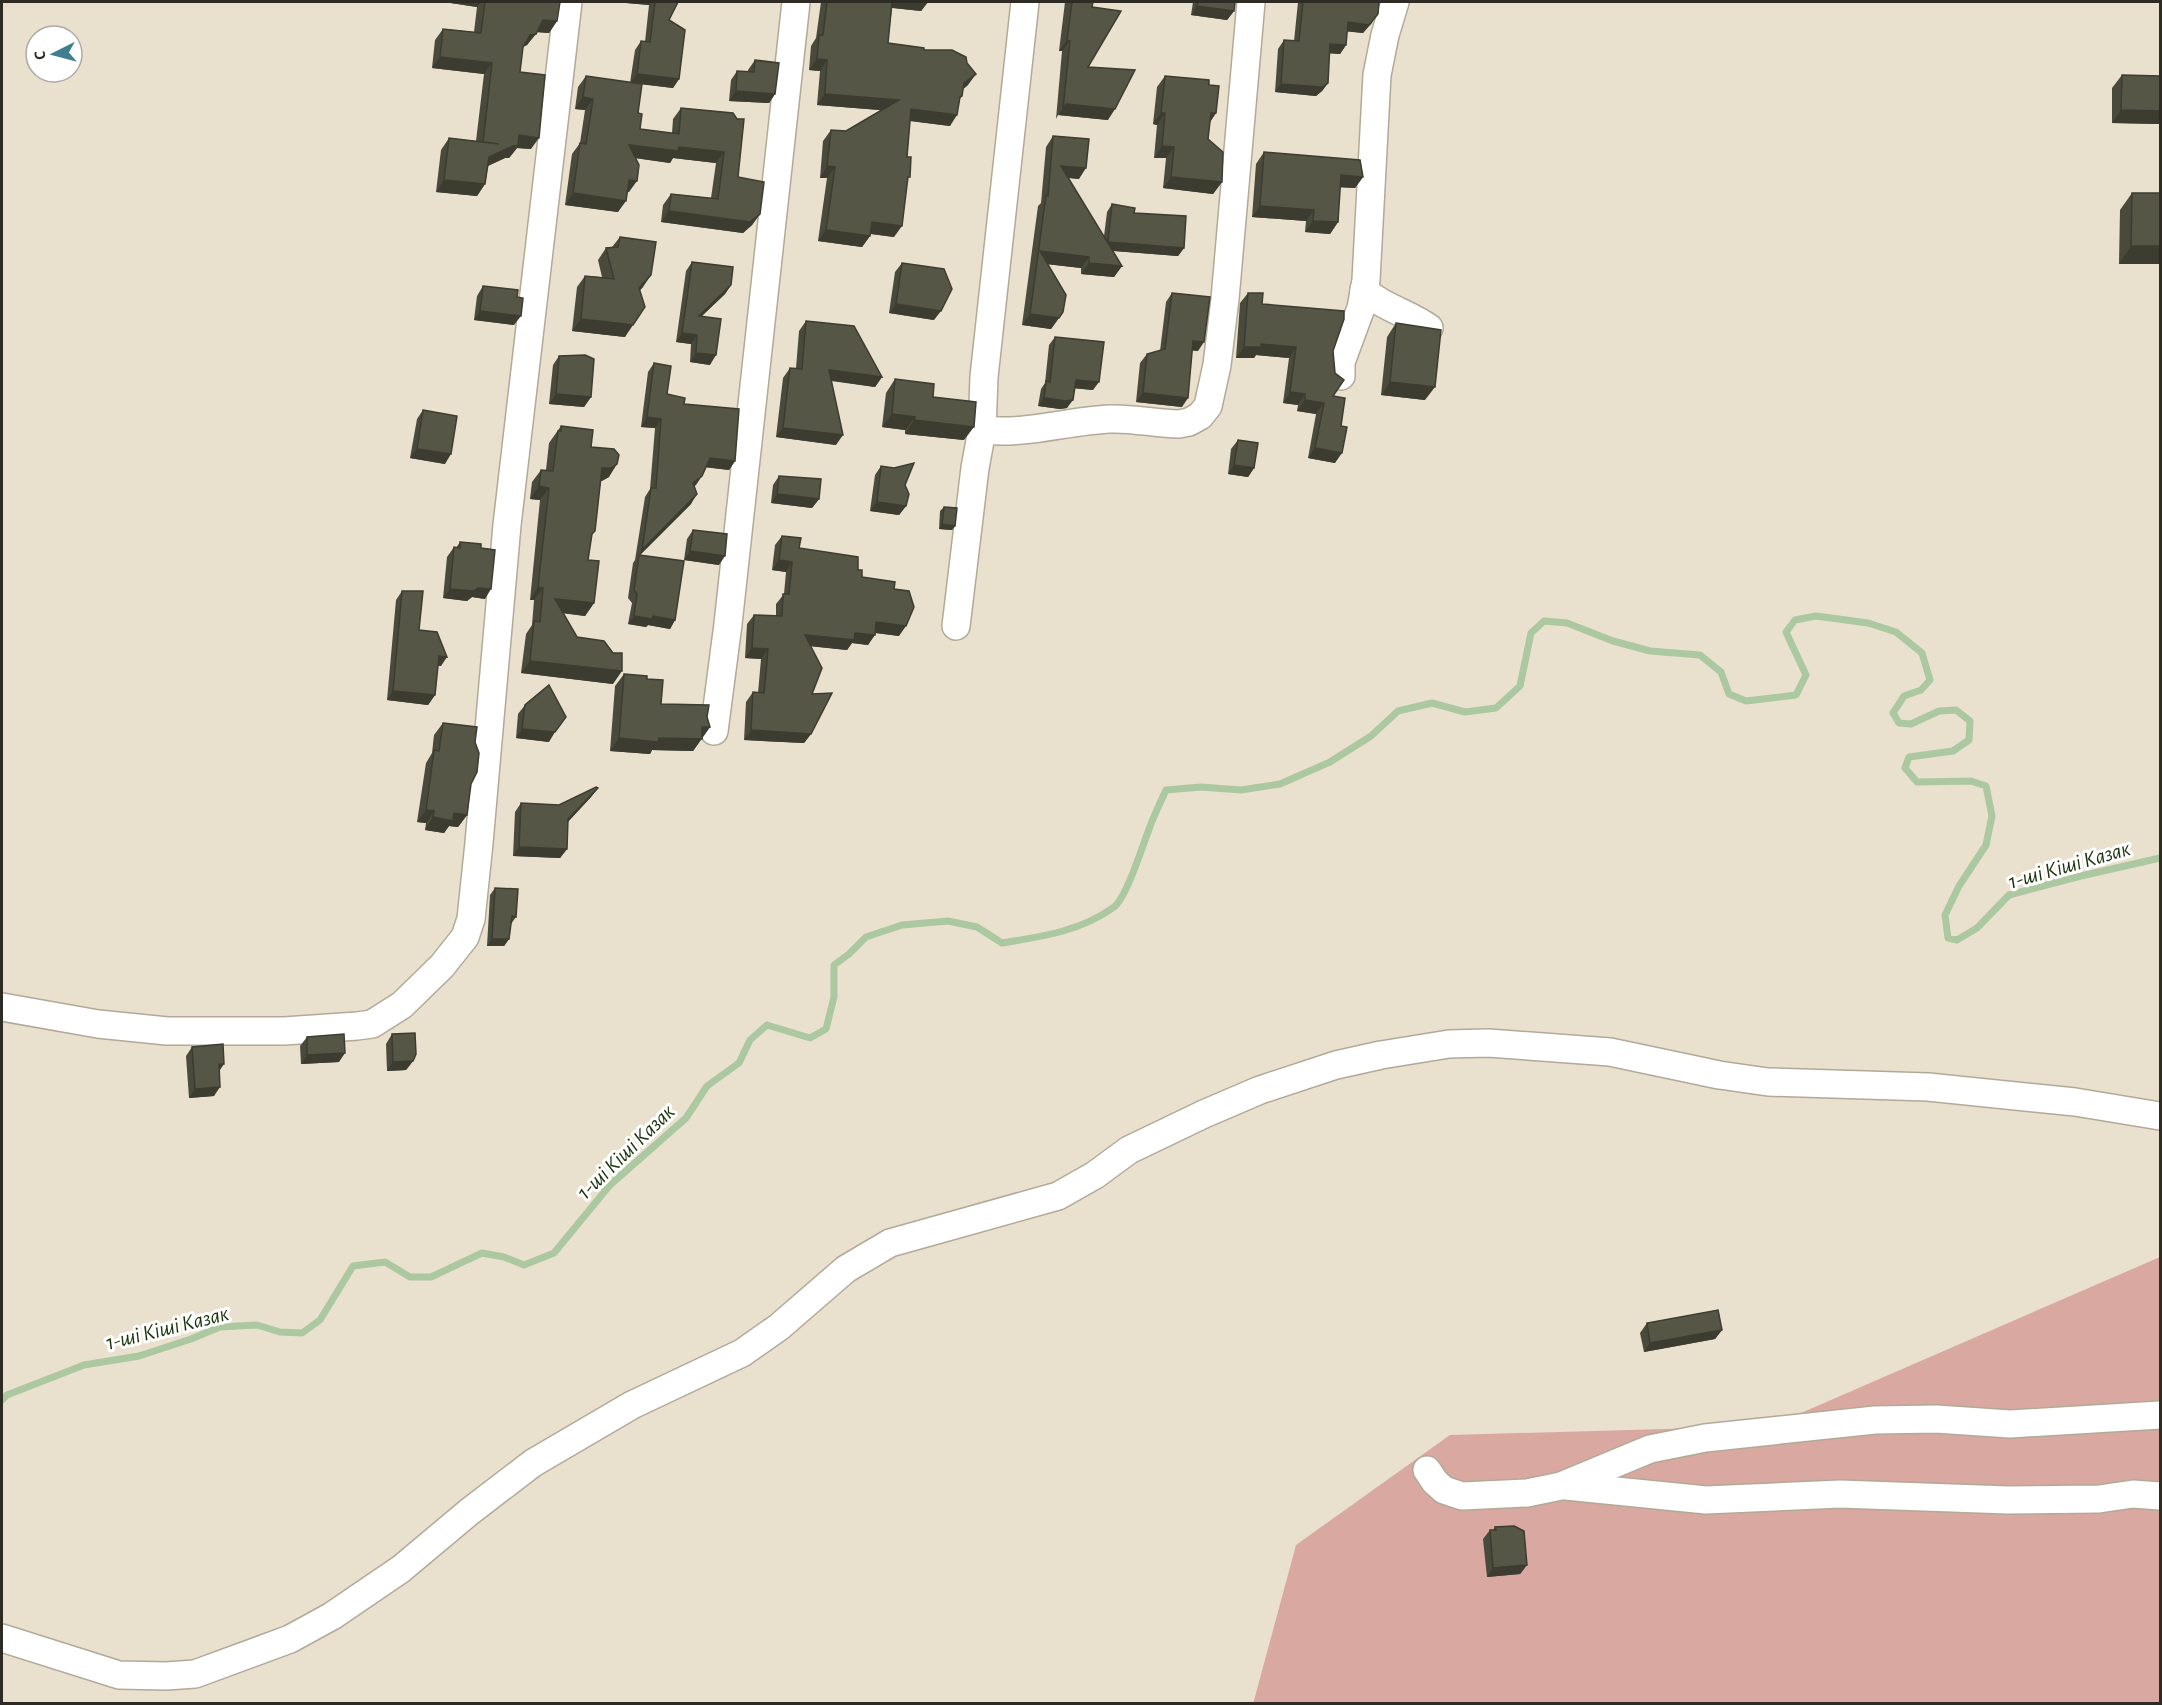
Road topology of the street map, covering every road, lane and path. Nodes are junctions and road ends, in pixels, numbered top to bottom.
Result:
1 (568, 2) edge
2 (796, 2) edge
3 (1025, 2) edge
4 (1251, 2) edge
5 (1395, 2) edge
6 (1364, 290) junction
7 (1429, 328) edge
8 (1341, 376) edge
9 (982, 429) junction
10 (956, 626) dead end
11 (714, 731) dead end
12 (2, 1007) edge
13 (2160, 1116) edge
14 (2160, 1415) edge
15 (1427, 1470) dead end
16 (1561, 1486) junction
17 (2160, 1496) edge
18 (2, 1638) edge

1 - 12 street
2 - 11 street
3 - 9 street
4 - 9 street
5 - 6 street
6 - 7 street
6 - 8 street
9 - 10 street
13 - 18 street
14 - 16 street
15 - 16 street
16 - 17 street

